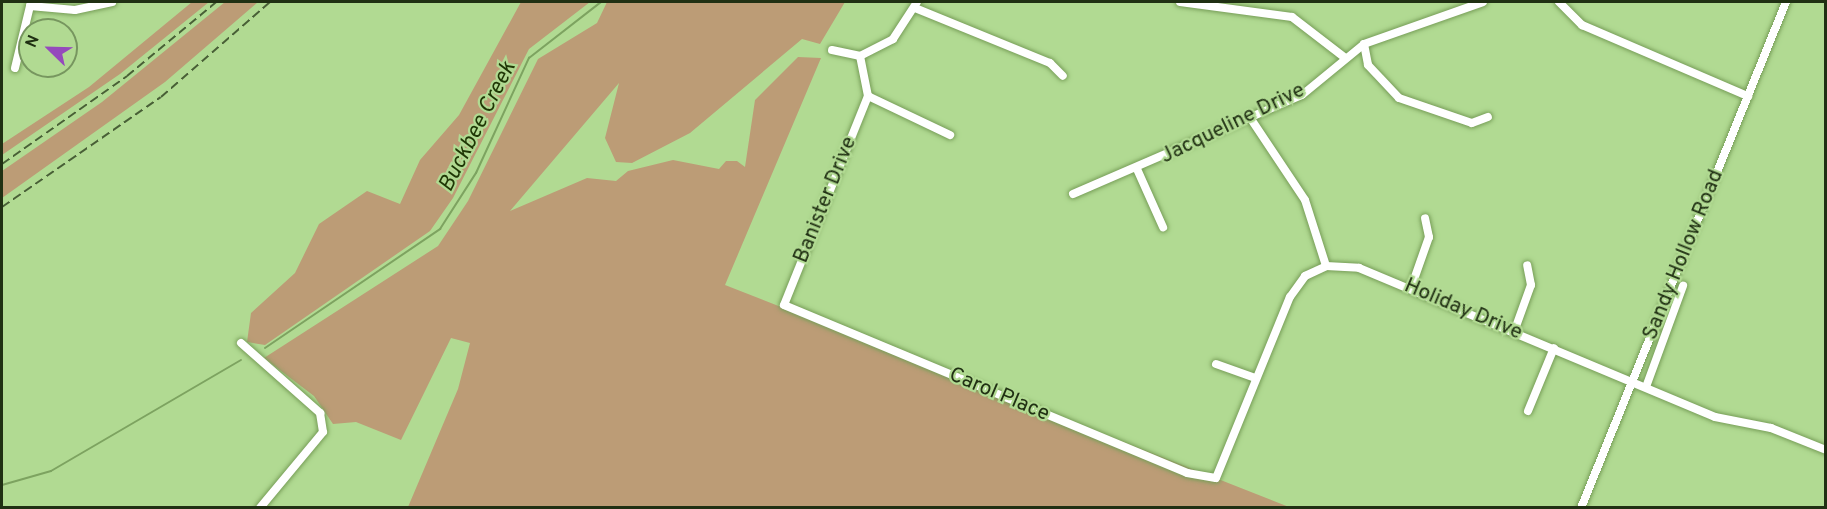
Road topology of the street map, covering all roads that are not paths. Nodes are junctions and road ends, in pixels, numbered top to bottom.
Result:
1 (112, 2) edge
2 (1180, 2) edge
3 (1483, 2) edge
4 (1559, 2) edge
5 (1786, 2) edge
6 (31, 4) edge
7 (916, 5) edge
8 (1364, 44) junction
9 (832, 50) dead end
10 (860, 57) junction
11 (1344, 57) junction
12 (15, 68) dead end
13 (1063, 76) dead end
14 (868, 96) junction
15 (1748, 96) junction
16 (1488, 117) dead end
17 (1251, 119) junction
18 (950, 135) dead end
19 (1137, 169) junction
20 (1074, 194) dead end
21 (1425, 218) dead end
22 (1163, 227) dead end
23 (1527, 265) dead end
24 (1326, 266) junction
25 (1683, 286) dead end
26 (1411, 288) junction
27 (784, 305) joint
28 (1514, 332) junction
29 (241, 343) dead end
30 (1554, 348) junction
31 (1216, 364) dead end
32 (1255, 378) junction
33 (1633, 381) junction
34 (1646, 387) junction
35 (1528, 411) dead end
36 (1826, 450) edge
37 (260, 507) edge
38 (1581, 507) edge

1 - 6 street
2 - 11 street
3 - 8 street, Jacqueline Drive
4 - 15 street
5 - 15 street, Sandy Hollow Road
6 - 12 street
7 - 10 street
7 - 13 street
8 - 11 street, Jacqueline Drive
8 - 16 street
9 - 10 street
10 - 14 street
11 - 17 street, Jacqueline Drive
14 - 18 street
14 - 27 street, Banister Drive
15 - 33 street, Sandy Hollow Road
17 - 19 street, Jacqueline Drive
17 - 24 street
19 - 20 street, Jacqueline Drive
19 - 22 street
21 - 26 street
23 - 28 street
24 - 26 street, Holiday Drive
24 - 32 street
25 - 34 street
26 - 28 street, Holiday Drive
27 - 32 street, Carol Place
28 - 30 street, Holiday Drive
29 - 37 street
30 - 33 street, Holiday Drive
30 - 35 street
31 - 32 street
33 - 34 street, Holiday Drive
33 - 38 street, Sandy Hollow Road
34 - 36 street, Holiday Drive

